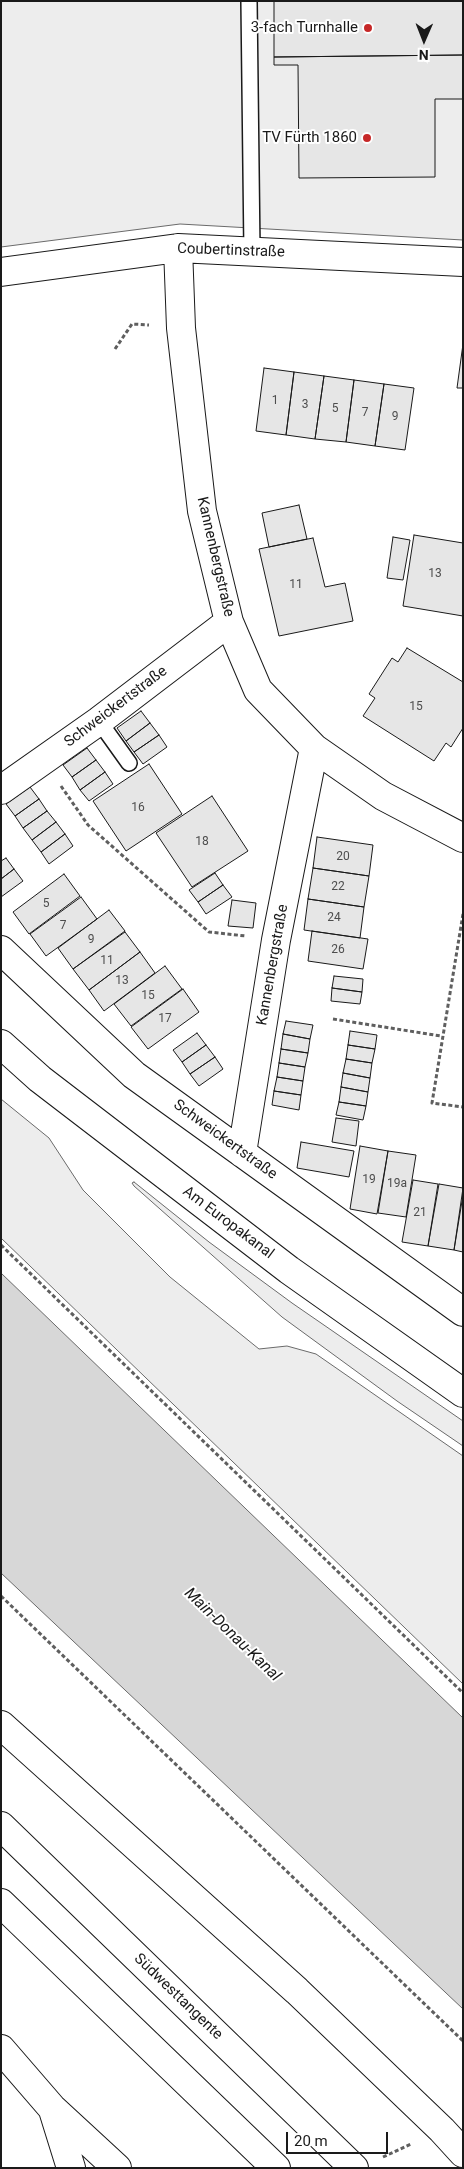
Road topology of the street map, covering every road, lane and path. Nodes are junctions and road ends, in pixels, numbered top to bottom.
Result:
1 (248, 1) edge
2 (178, 248) junction
3 (252, 252) junction
4 (463, 262) edge
5 (1, 272) edge
6 (181, 328) junction
7 (115, 349) dead end
8 (229, 622) junction
9 (100, 721) junction
10 (314, 748) junction
11 (44, 760) junction
12 (129, 763) dead end
13 (1, 790) edge
14 (463, 838) edge
15 (463, 914) edge
16 (276, 940) junction
17 (1, 950) edge
18 (333, 1019) dead end
19 (441, 1036) junction
20 (1, 1044) edge
21 (463, 1107) edge
22 (242, 1153) junction
23 (1, 1245) edge
24 (463, 1312) edge
25 (463, 1392) edge
26 (1, 1596) edge
27 (463, 1693) edge
28 (1, 1725) edge
29 (1, 1826) edge
30 (1, 1903) edge
31 (463, 2041) edge
32 (1, 2049) edge
33 (52, 2108) junction
34 (414, 2142) dead end
35 (463, 2153) edge
36 (365, 2164) edge
37 (463, 2165) edge
38 (71, 2168) edge
39 (117, 2168) edge
40 (276, 2168) edge
41 (456, 2168) edge

1 - 3 lane
2 - 3 main road, Coubertinstraße
2 - 5 main road, Coubertinstraße
2 - 6 main road, Kannenbergstraße
3 - 4 main road, Coubertinstraße
6 - 7 path
6 - 8 main road, Kannenbergstraße
8 - 9 main road, Schweickertstraße
8 - 10 main road, Kannenbergstraße
9 - 11 main road, Schweickertstraße
9 - 12 lane
10 - 14 main road, Kannenbergstraße
10 - 16 main road, Kannenbergstraße
11 - 13 main road, Schweickertstraße
11 - 16 path
15 - 19 path
16 - 22 main road, Kannenbergstraße
17 - 22 main road, Schweickertstraße
18 - 19 path
19 - 21 path
20 - 25 main road, Am Europakanal
22 - 24 main road, Schweickertstraße
23 - 27 path
26 - 31 path
28 - 35 main road
29 - 36 main road, Südwesttangente
30 - 40 main road
32 - 33 main road
33 - 38 main road
33 - 39 main road
34 - 36 path
37 - 41 main road

